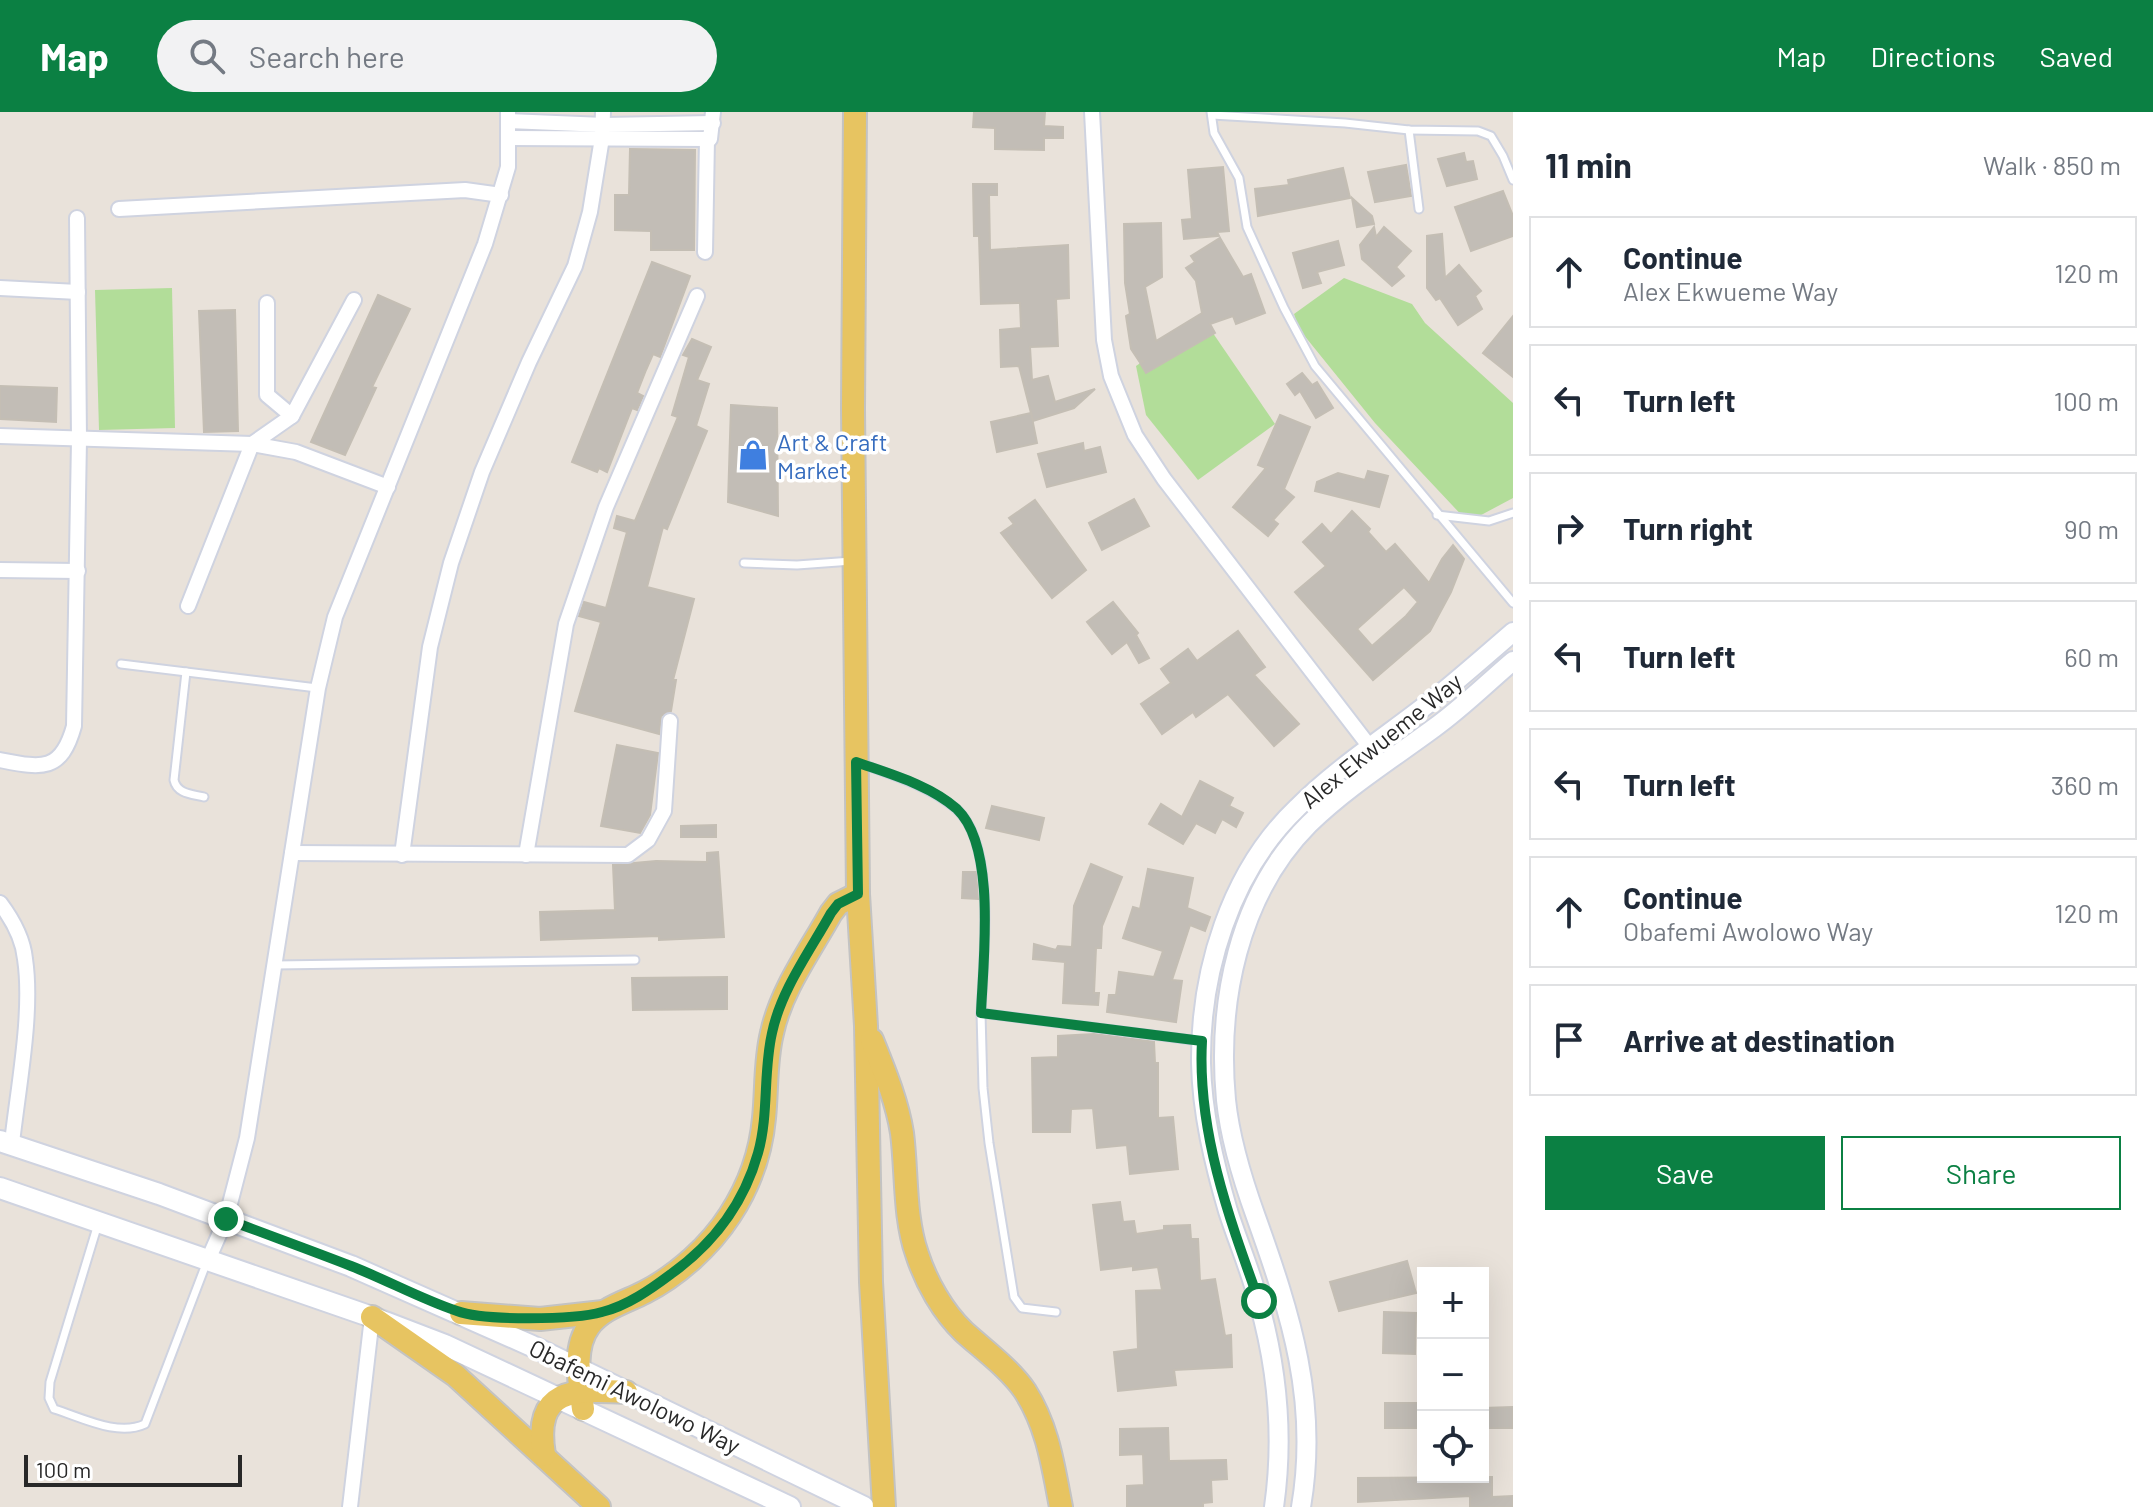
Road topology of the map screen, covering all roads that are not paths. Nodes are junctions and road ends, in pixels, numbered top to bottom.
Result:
1 (855, 112) edge
2 (1092, 112) edge
3 (1347, 112) edge
4 (1211, 114) edge
5 (508, 116) edge
6 (713, 118) edge
7 (1345, 123) junction
8 (603, 125) edge
9 (1409, 130) junction
10 (509, 138) junction
11 (707, 139) junction
12 (1513, 180) edge
13 (501, 195) junction
14 (119, 209) dead end
15 (1419, 209) dead end
16 (77, 218) dead end
17 (705, 252) dead end
18 (0, 288) edge
19 (78, 292) junction
20 (697, 296) dead end
21 (354, 300) dead end
22 (267, 303) dead end
23 (292, 416) junction
24 (0, 436) edge
25 (79, 440) junction
26 (252, 444) junction
27 (388, 487) junction
28 (1513, 513) edge
29 (1437, 515) junction
30 (854, 561) junction
31 (744, 563) dead end
32 (0, 570) edge
33 (78, 571) junction
34 (1513, 603) edge
35 (188, 606) dead end
36 (1513, 632) edge
37 (1513, 661) edge
38 (121, 664) dead end
39 (186, 672) junction
40 (318, 688) junction
41 (670, 721) dead end
42 (1371, 747) junction
43 (0, 760) edge
44 (856, 762) junction
45 (1383, 764) junction
46 (204, 797) dead end
47 (292, 853) junction
48 (402, 855) junction
49 (526, 855) junction
50 (858, 894) junction
51 (0, 903) edge
52 (635, 960) dead end
53 (275, 965) junction
54 (981, 1013) junction
55 (866, 1026) junction
56 (1202, 1041) junction
57 (6, 1142) edge
58 (0, 1188) edge
59 (226, 1219) junction
60 (99, 1222) junction
61 (208, 1260) junction
62 (603, 1312) junction
63 (1056, 1312) dead end
64 (461, 1313) junction
65 (372, 1317) junction
66 (581, 1390) junction
67 (626, 1392) joint
68 (558, 1398) junction
69 (544, 1455) junction
70 (350, 1507) edge
71 (599, 1507) edge
72 (790, 1507) edge
73 (864, 1507) edge
74 (884, 1507) edge
75 (1061, 1507) edge
76 (1274, 1507) edge
77 (1301, 1507) edge

1 - 30 main road
2 - 42 street
3 - 7 lane
4 - 7 lane
4 - 29 lane
5 - 8 street
5 - 10 street
6 - 8 street
6 - 11 street
7 - 9 lane
8 - 10 street
8 - 11 street
8 - 48 street
9 - 12 lane
9 - 15 lane
10 - 13 street
11 - 17 street
13 - 14 street
13 - 27 street
16 - 19 street
18 - 19 street
19 - 25 street
20 - 49 street
21 - 23 street
22 - 23 street
23 - 26 street
24 - 25 street
25 - 26 street
25 - 33 street
26 - 27 street
26 - 35 street
27 - 40 street
28 - 29 lane
29 - 34 lane
30 - 31 lane
30 - 44 main road
32 - 33 street
33 - 43 street
36 - 42 street, Alex Ekwueme Way
37 - 45 street, Alex Ekwueme Way
38 - 39 lane
39 - 40 lane
39 - 46 lane
40 - 47 street
41 - 49 street
42 - 45 street
42 - 56 street, Alex Ekwueme Way
44 - 50 main road
44 - 54 lane
45 - 77 street, Alex Ekwueme Way
47 - 48 street
47 - 53 street
48 - 49 street
50 - 55 main road
50 - 62 main road
51 - 57 street
52 - 53 lane
53 - 59 street
54 - 56 lane
54 - 63 lane
55 - 74 main road
55 - 75 main road
56 - 76 street, Alex Ekwueme Way
57 - 59 main road, Obafemi Awolowo Way
58 - 60 main road, Obafemi Awolowo Way
59 - 61 street
59 - 64 main road, Obafemi Awolowo Way
60 - 61 main road, Obafemi Awolowo Way
60 - 61 lane
61 - 65 main road, Obafemi Awolowo Way
62 - 64 main road
62 - 66 main road
64 - 66 main road, Obafemi Awolowo Way
65 - 68 main road, Obafemi Awolowo Way
65 - 69 main road
65 - 70 street
66 - 67 main road
66 - 68 main road
66 - 72 main road, Obafemi Awolowo Way
67 - 73 main road, Obafemi Awolowo Way
68 - 69 main road
69 - 71 main road

